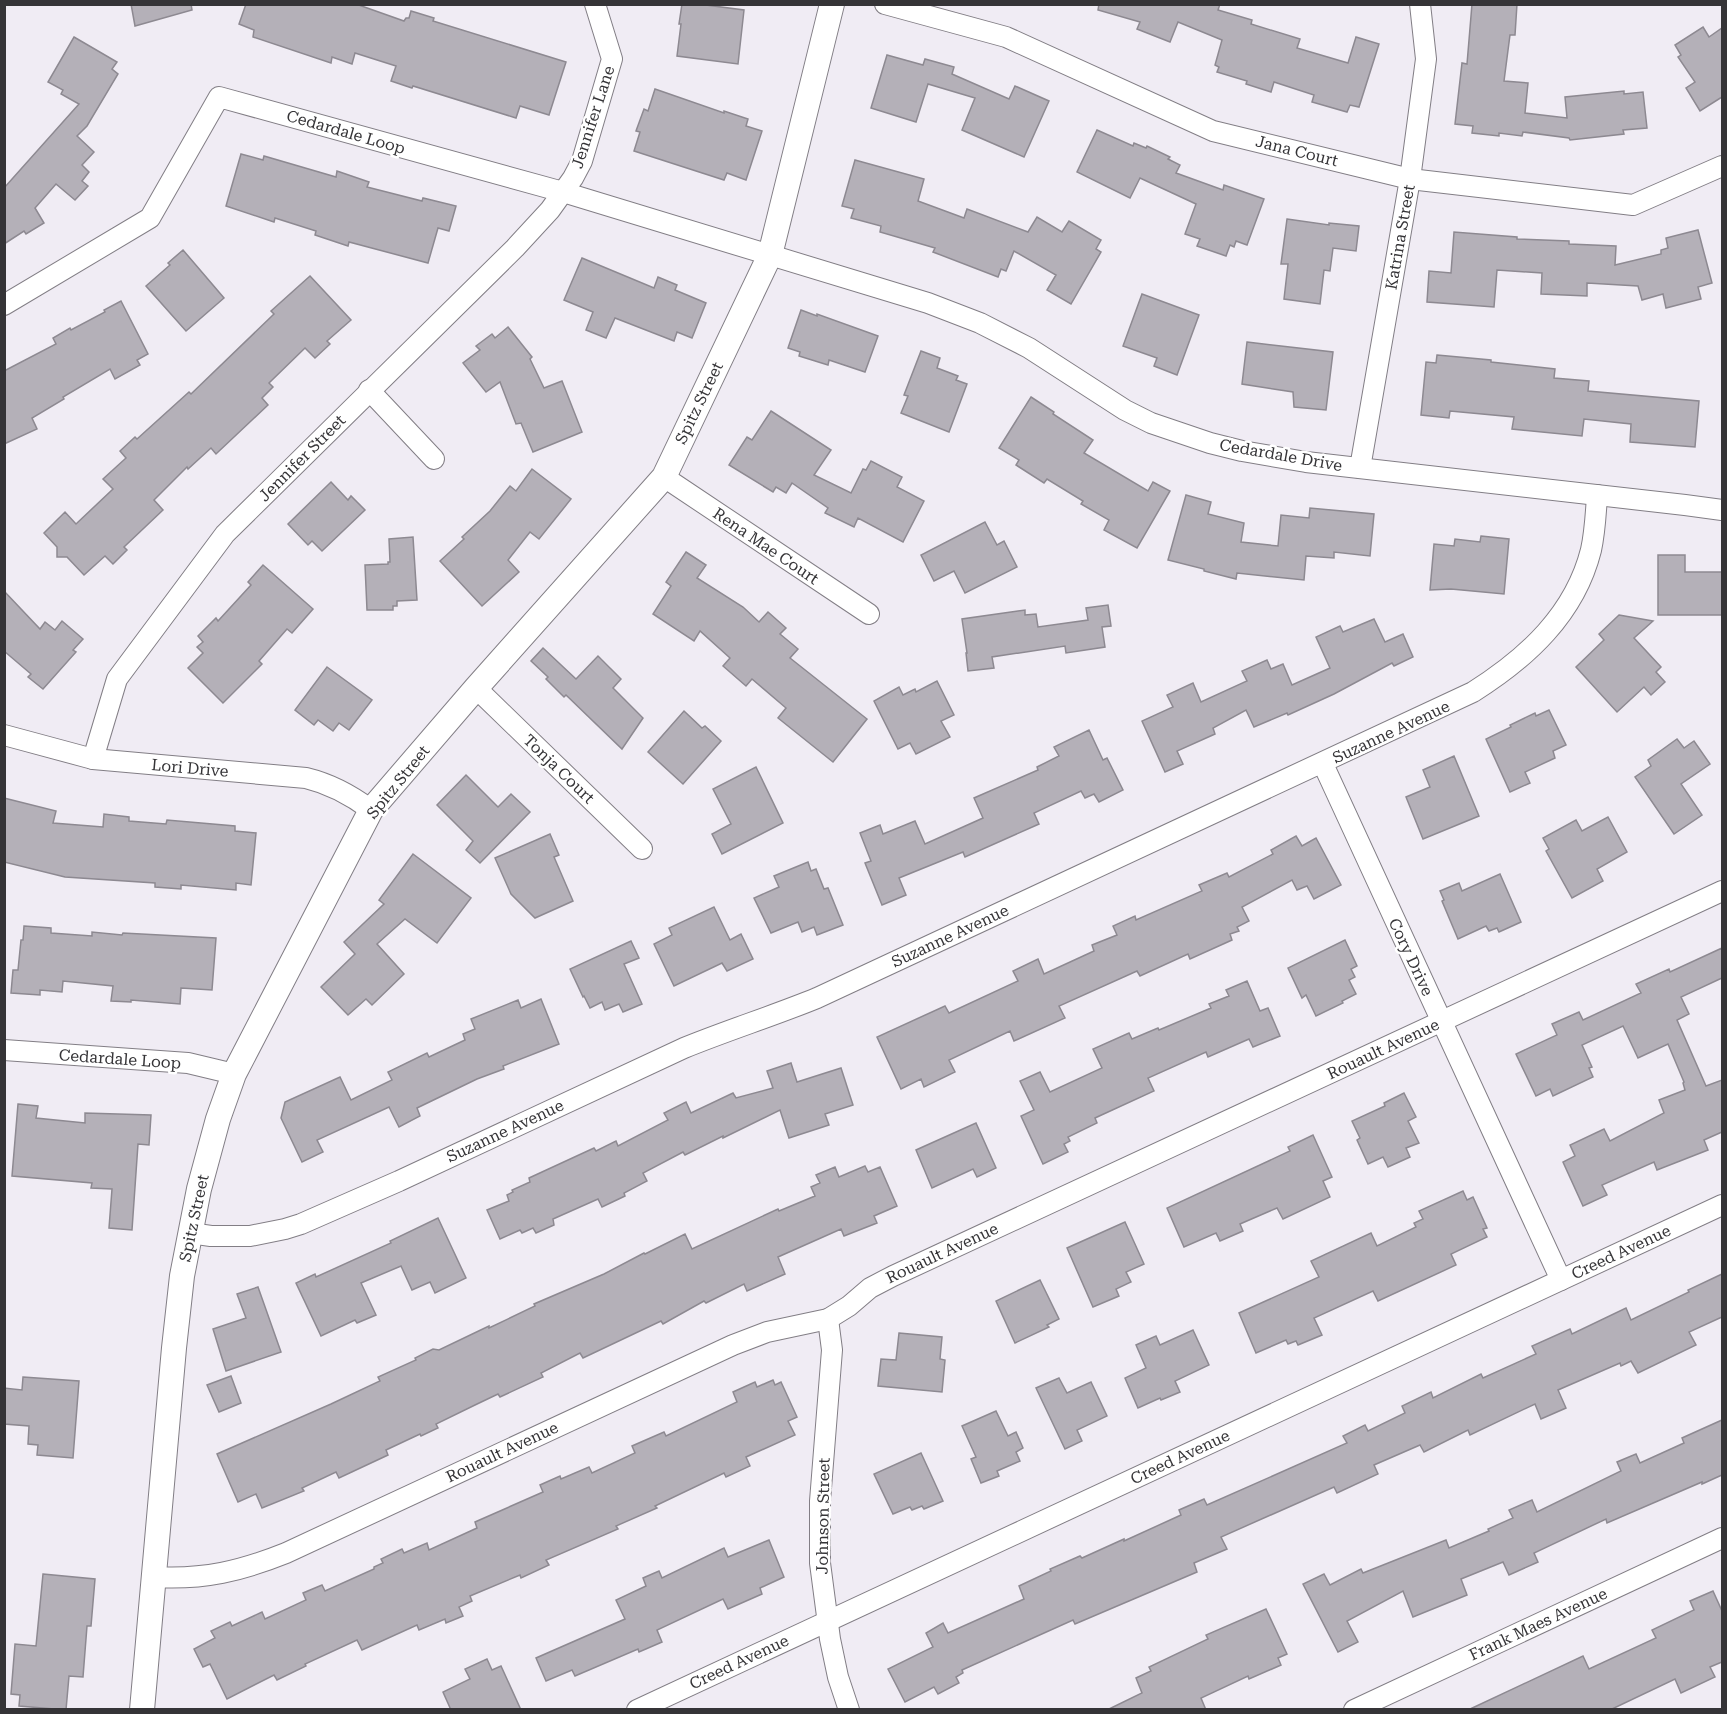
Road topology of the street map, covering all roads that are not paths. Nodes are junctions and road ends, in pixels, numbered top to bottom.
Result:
1 (595, 4) edge
2 (832, 4) edge
3 (885, 4) edge
4 (1420, 4) edge
5 (1722, 166) edge
6 (1410, 179) junction
7 (563, 192) junction
8 (770, 255) junction
9 (4, 305) edge
10 (369, 390) junction
11 (434, 459) dead end
12 (1360, 468) junction
13 (664, 477) junction
14 (1597, 495) junction
15 (1722, 510) edge
16 (869, 614) dead end
17 (476, 688) junction
18 (4, 735) edge
19 (93, 759) junction
20 (1323, 764) junction
21 (371, 810) junction
22 (642, 849) dead end
23 (1722, 891) edge
24 (1441, 1022) junction
25 (4, 1050) edge
26 (234, 1074) junction
27 (1722, 1206) edge
28 (190, 1233) junction
29 (1561, 1280) junction
30 (828, 1319) junction
31 (1722, 1538) edge
32 (154, 1577) junction
33 (827, 1620) junction
34 (142, 1710) edge
35 (638, 1710) edge
36 (849, 1710) edge
37 (1354, 1710) edge

1 - 7 street, Jennifer Lane
2 - 8 street, Spitz Street
3 - 6 street, Jana Court
4 - 6 street, Katrina Street
5 - 6 street, Jana Court
6 - 12 street, Katrina Street
7 - 8 street, Cedardale Loop
7 - 9 street, Cedardale Loop
7 - 10 street, Jennifer Street
8 - 12 street, Cedardale Drive
8 - 13 street, Spitz Street
10 - 11 street
10 - 19 street, Jennifer Street
12 - 14 street, Cedardale Drive
13 - 16 street, Rena Mae Court
13 - 17 street, Spitz Street
14 - 15 street, Cedardale Drive
14 - 20 street, Suzanne Avenue
17 - 21 street, Spitz Street
17 - 22 street, Tonja Court
18 - 19 street, Lori Drive
19 - 21 street, Lori Drive
20 - 24 street, Cory Drive
20 - 28 street, Suzanne Avenue
21 - 26 street, Spitz Street
23 - 24 street, Rouault Avenue
24 - 29 street, Cory Drive
24 - 30 street, Rouault Avenue
25 - 26 street, Cedardale Loop
26 - 28 street, Spitz Street
27 - 29 street, Creed Avenue
28 - 32 street, Spitz Street
29 - 33 street, Creed Avenue
30 - 32 street, Rouault Avenue
30 - 33 street, Johnson Street
31 - 37 street, Frank Maes Avenue
32 - 34 street, Spitz Street
33 - 35 street, Creed Avenue
33 - 36 street, Johnson Street

